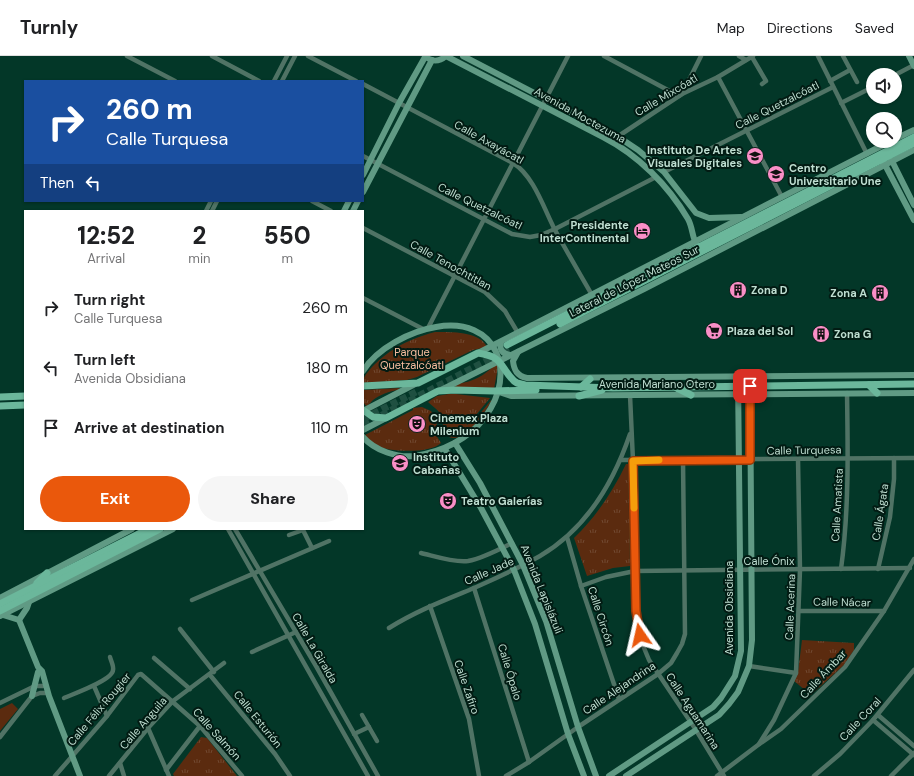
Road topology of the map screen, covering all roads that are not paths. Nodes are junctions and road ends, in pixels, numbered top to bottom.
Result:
1 (127, 56) edge
2 (212, 56) edge
3 (287, 56) edge
4 (295, 56) edge
5 (308, 56) edge
6 (425, 56) edge
7 (446, 56) edge
8 (463, 56) edge
9 (568, 56) edge
10 (604, 56) edge
11 (701, 56) edge
12 (739, 56) edge
13 (753, 56) edge
14 (818, 56) edge
15 (843, 56) edge
16 (909, 56) edge
17 (432, 60) junction
18 (746, 60) junction
19 (914, 65) edge
20 (850, 70) junction
21 (902, 71) edge
22 (718, 77) junction
23 (173, 80) edge
24 (257, 80) edge
25 (275, 80) edge
26 (283, 80) edge
27 (354, 80) edge
28 (830, 81) junction
29 (857, 82) dead end
30 (762, 84) dead end
31 (364, 85) edge
32 (833, 87) junction
33 (866, 90) edge
34 (680, 95) junction
35 (546, 99) junction
36 (399, 103) junction
37 (841, 103) junction
38 (543, 106) junction
39 (407, 107) junction
40 (914, 130) edge
41 (746, 131) junction
42 (617, 136) junction
43 (902, 136) edge
44 (914, 137) edge
45 (611, 141) junction
46 (914, 143) edge
47 (887, 148) edge
48 (914, 150) edge
49 (867, 154) junction
50 (364, 156) edge
51 (881, 157) junction
52 (371, 160) junction
53 (892, 161) junction
54 (513, 163) junction
55 (378, 164) junction
56 (664, 172) junction
57 (364, 173) edge
58 (656, 177) junction
59 (364, 190) edge
60 (782, 198) junction
61 (314, 202) edge
62 (914, 205) edge
63 (329, 210) edge
64 (744, 217) junction
65 (483, 220) junction
66 (914, 220) edge
67 (364, 229) edge
68 (555, 229) junction
69 (699, 250) junction
70 (454, 276) junction
71 (592, 295) junction
72 (364, 298) edge
73 (432, 319) junction
74 (440, 326) junction
75 (425, 328) junction
76 (518, 333) junction
77 (493, 346) junction
78 (507, 348) junction
79 (519, 351) junction
80 (478, 353) junction
81 (500, 361) junction
82 (364, 369) edge
83 (914, 375) edge
84 (738, 377) junction
85 (750, 377) junction
86 (544, 379) junction
87 (590, 379) junction
88 (418, 382) junction
89 (914, 384) edge
90 (525, 385) junction
91 (869, 385) junction
92 (364, 386) edge
93 (738, 386) junction
94 (750, 386) junction
95 (548, 387) junction
96 (581, 387) junction
97 (675, 387) junction
98 (613, 388) junction
99 (438, 391) junction
100 (498, 391) junction
101 (877, 393) junction
102 (914, 393) edge
103 (738, 394) junction
104 (750, 394) junction
105 (848, 394) junction
106 (630, 395) junction
107 (691, 395) junction
108 (24, 396) edge
109 (579, 396) junction
110 (0, 397) edge
111 (24, 404) edge
112 (0, 406) edge
113 (364, 410) edge
114 (364, 412) edge
115 (386, 418) junction
116 (364, 429) edge
117 (632, 431) junction
118 (364, 438) edge
119 (455, 443) junction
120 (458, 448) junction
121 (447, 451) junction
122 (894, 458) junction
123 (914, 458) edge
124 (798, 459) junction
125 (848, 459) junction
126 (621, 460) junction
127 (683, 460) junction
128 (738, 460) junction
129 (750, 460) junction
130 (633, 461) junction
131 (130, 530) edge
132 (146, 530) edge
133 (158, 530) edge
134 (170, 530) edge
135 (229, 530) edge
136 (236, 530) edge
137 (301, 530) edge
138 (303, 530) edge
139 (289, 536) dead end
140 (567, 537) junction
141 (329, 541) dead end
142 (512, 543) junction
143 (125, 547) junction
144 (312, 548) junction
145 (502, 548) junction
146 (421, 552) dead end
147 (914, 559) edge
148 (100, 565) junction
149 (523, 565) junction
150 (910, 568) junction
151 (841, 569) junction
152 (878, 569) junction
153 (514, 570) junction
154 (685, 570) junction
155 (739, 570) junction
156 (752, 570) junction
157 (800, 570) junction
158 (260, 571) junction
159 (635, 571) junction
160 (47, 573) junction
161 (254, 573) junction
162 (581, 586) junction
163 (32, 588) junction
164 (474, 588) junction
165 (0, 598) edge
166 (192, 600) dead end
167 (29, 602) junction
168 (0, 604) edge
169 (430, 606) junction
170 (799, 611) junction
171 (884, 611) junction
172 (1, 614) edge
173 (19, 620) junction
174 (389, 628) dead end
175 (180, 629) dead end
176 (296, 632) junction
177 (289, 635) junction
178 (252, 652) dead end
179 (110, 657) dead end
180 (154, 658) dead end
181 (224, 663) dead end
182 (749, 666) junction
183 (38, 670) junction
184 (914, 670) edge
185 (212, 673) junction
186 (796, 673) junction
187 (141, 674) joint
188 (658, 674) junction
189 (35, 686) junction
190 (43, 686) junction
191 (94, 686) junction
192 (190, 689) junction
193 (48, 693) junction
194 (32, 696) junction
195 (64, 698) dead end
196 (619, 699) junction
197 (173, 701) junction
198 (0, 703) edge
199 (362, 715) dead end
200 (878, 715) junction
201 (107, 716) junction
202 (873, 720) junction
203 (690, 722) junction
204 (200, 726) junction
205 (369, 727) junction
206 (578, 727) junction
207 (148, 728) junction
208 (696, 730) junction
209 (354, 734) junction
210 (568, 734) junction
211 (0, 737) edge
212 (377, 741) dead end
213 (758, 745) junction
214 (914, 746) edge
215 (914, 754) edge
216 (72, 756) junction
217 (529, 762) junction
218 (120, 763) junction
219 (166, 770) junction
220 (723, 774) edge
221 (55, 776) edge
222 (80, 776) edge
223 (109, 776) edge
224 (124, 776) edge
225 (169, 776) edge
226 (242, 776) edge
227 (290, 776) edge
228 (368, 776) edge
229 (378, 776) edge
230 (479, 776) edge
231 (506, 776) edge
232 (584, 776) edge
233 (596, 776) edge
234 (609, 776) edge
235 (626, 776) edge
236 (717, 776) edge
237 (814, 776) edge
238 (891, 776) edge

1 - 23 street
2 - 24 street
3 - 25 street
4 - 26 street
5 - 27 street
6 - 17 main road
6 - 36 main road
7 - 17 main road
7 - 38 main road, Avenida Moctezuma
8 - 35 main road, Avenida Moctezuma
9 - 35 street
10 - 34 street
11 - 34 street
12 - 18 street
13 - 18 street, Calle Mixcóatl
13 - 30 street
14 - 28 street
15 - 20 street
16 - 19 main road
17 - 39 main road
18 - 22 street, Calle Mixcóatl
19 - 21 street
20 - 28 street
20 - 29 street
22 - 34 street, Calle Mixcóatl
22 - 41 street
28 - 32 street
31 - 36 street, Calle Axayácatl
32 - 37 street
32 - 41 street, Calle Quetzalcóatl
33 - 37 street
34 - 42 street, Calle Mixcóatl
35 - 38 street
35 - 42 main road, Avenida Moctezuma
36 - 39 street, Calle Axayácatl
36 - 52 main road
37 - 49 street
38 - 45 main road, Avenida Moctezuma
38 - 54 street
39 - 54 street, Calle Axayácatl
39 - 55 main road
40 - 43 main road
41 - 56 street, Calle Quetzalcóatl
41 - 60 street
42 - 45 street, Calle Mixcóatl
42 - 56 main road, Avenida Moctezuma
44 - 51 main road
45 - 58 main road, Avenida Moctezuma
46 - 51 main road
47 - 51 main road, Lateral de López Mateos Sur
48 - 53 main road, Lateral de López Mateos Sur
49 - 51 main road, Lateral de López Mateos Sur
49 - 60 main road, Lateral de López Mateos Sur
50 - 52 street, Calle Quetzalcóatl
51 - 53 main road, Lateral de López Mateos Sur
51 - 66 main road
51 - 69 main road
52 - 55 street, Calle Quetzalcóatl
52 - 57 main road
53 - 62 main road
54 - 65 street
54 - 68 street, Calle Axayácatl
55 - 59 main road
55 - 65 street, Calle Quetzalcóatl
56 - 64 main road, Avenida Moctezuma
58 - 68 street, Calle Quetzalcóatl
58 - 69 main road, Avenida Moctezuma
60 - 64 main road, Lateral de López Mateos Sur
61 - 63 street
64 - 69 main road, Lateral de López Mateos Sur
65 - 68 street, Calle Quetzalcóatl
65 - 70 street
67 - 70 street, Calle Tenochtitlan
68 - 71 street, Calle Axayácatl
69 - 71 main road, Lateral de López Mateos Sur
69 - 78 main road
69 - 79 main road, Lateral de López Mateos Sur
70 - 73 street
70 - 76 street, Calle Tenochtitlan
71 - 76 main road, Lateral de López Mateos Sur
72 - 75 street
73 - 74 street
73 - 75 street
74 - 75 main road
74 - 77 main road
75 - 82 main road
76 - 78 main road, Lateral de López Mateos Sur
77 - 78 main road, Lateral de López Mateos Sur
77 - 80 main road, Lateral de López Mateos Sur
77 - 81 main road
78 - 79 main road, Lateral de López Mateos Sur
78 - 81 main road, Lateral de López Mateos Sur
79 - 86 main road
80 - 81 main road
80 - 88 main road, Lateral de López Mateos Sur
81 - 90 main road, Avenida Mariano Otero
81 - 99 main road, Lateral de López Mateos Sur
81 - 100 main road
83 - 85 main road, Avenida Mariano Otero
84 - 85 main road, Avenida Mariano Otero
84 - 87 main road, Avenida Mariano Otero
84 - 93 main road, Avenida Obsidiana
85 - 94 main road, Avenida Obsidiana
86 - 87 main road, Avenida Mariano Otero
86 - 90 main road
87 - 96 main road
88 - 92 main road
88 - 113 main road, Lateral de López Mateos Sur
89 - 91 main road, Avenida Mariano Otero
90 - 95 main road, Avenida Mariano Otero
91 - 94 main road, Avenida Mariano Otero
91 - 101 main road
93 - 94 main road, Avenida Mariano Otero
93 - 97 main road, Avenida Mariano Otero
93 - 103 main road, Avenida Obsidiana
94 - 104 main road, Avenida Obsidiana
95 - 96 main road, Avenida Mariano Otero
95 - 100 main road, Avenida Mariano Otero
96 - 98 main road, Avenida Mariano Otero
97 - 98 main road, Avenida Mariano Otero
97 - 107 main road
98 - 109 main road
99 - 100 main road, Avenida Mariano Otero
99 - 115 main road, Lateral de López Mateos Sur
100 - 109 main road, Avenida Mariano Otero
100 - 119 main road
101 - 102 main road, Avenida Mariano Otero
101 - 105 main road, Avenida Mariano Otero
103 - 104 main road, Avenida Mariano Otero
103 - 107 main road, Avenida Mariano Otero
103 - 128 main road, Avenida Obsidiana
104 - 105 main road, Avenida Mariano Otero
104 - 129 main road, Avenida Obsidiana
105 - 125 street, Calle Amatista
106 - 107 main road, Avenida Mariano Otero
106 - 109 main road, Avenida Mariano Otero
106 - 117 street, Calle Aguamarina
108 - 110 main road
111 - 112 main road
114 - 115 main road
115 - 116 main road, Lateral de López Mateos Sur
117 - 126 street, Calle Jade
117 - 130 street, Calle Aguamarina
118 - 121 main road
119 - 120 main road, Avenida Lapislázuli
119 - 121 main road
120 - 121 main road
120 - 142 main road, Avenida Lapislázuli
121 - 145 main road, Avenida Lapislázuli
122 - 123 street, Calle Turquesa
122 - 125 street, Calle Turquesa
122 - 152 street, Calle Ágata
124 - 125 street, Calle Turquesa
124 - 129 street, Calle Turquesa
124 - 157 street, Calle Acerina
125 - 151 street, Calle Amatista
126 - 130 street, Calle Turquesa
126 - 140 street, Calle Jade
127 - 128 street, Calle Turquesa
127 - 130 street, Calle Turquesa
127 - 154 street, Calle Alejandrina
128 - 129 street, Calle Turquesa
128 - 155 main road, Avenida Obsidiana
129 - 156 main road, Avenida Obsidiana
130 - 159 street, Calle Aguamarina
131 - 160 main road
132 - 163 main road
133 - 143 main road
134 - 148 main road
135 - 161 street, Calle La Giralda
136 - 158 street, Calle La Giralda
137 - 139 street
138 - 144 street
140 - 149 street, Calle Jade
140 - 162 street, Calle Circón
141 - 144 street
142 - 145 street
142 - 149 main road, Avenida Lapislázuli
143 - 148 main road
143 - 172 main road
144 - 158 street
145 - 146 street
145 - 153 main road, Avenida Lapislázuli
147 - 150 street, Calle Ámbar
148 - 167 main road
149 - 153 street, Calle Jade
149 - 206 main road, Avenida Lapislázuli
150 - 152 street, Calle Ónix
150 - 171 street, Calle Ámbar
151 - 152 street, Calle Ónix
151 - 157 street, Calle Ónix
153 - 164 street, Calle Jade
153 - 210 main road, Avenida Lapislázuli
154 - 155 street, Calle Ónix
154 - 159 street, Calle Ónix
154 - 188 street, Calle Alejandrina
155 - 156 street, Calle Ónix
155 - 203 main road, Avenida Obsidiana
156 - 157 street, Calle Ónix
156 - 182 main road, Avenida Obsidiana
157 - 170 street, Calle Acerina
158 - 161 street
158 - 176 street, Calle La Giralda
159 - 162 street, Calle Ónix
159 - 188 street, Calle Aguamarina
160 - 163 main road
160 - 165 main road
161 - 166 street
161 - 177 street, Calle La Giralda
162 - 196 street, Calle Circón
163 - 168 main road
164 - 169 street, Calle Jade
164 - 217 street, Calle Ópalo
167 - 172 main road
167 - 173 main road
169 - 174 street, Calle Jade
169 - 230 street, Calle Zafiro
170 - 171 street, Calle Nácar
170 - 186 street, Calle Acerina
171 - 213 street, Calle Ámbar
172 - 173 main road
173 - 183 main road
175 - 185 street, Calle Esturión
176 - 177 street
176 - 209 street, Calle La Giralda
177 - 178 street
177 - 228 street, Calle La Giralda
179 - 191 street
180 - 192 street
181 - 185 street, Calle Anguila
182 - 186 street
182 - 208 main road, Avenida Obsidiana
183 - 189 main road
183 - 190 main road
183 - 193 main road
184 - 200 street, Calle Coral
185 - 192 street, Calle Anguila
185 - 227 street, Calle Esturión
186 - 213 street, Calle Acerina
187 - 197 street, Calle Salmón
187 - 201 street, Calle Félix Rougier
188 - 196 street, Calle Alejandrina
188 - 203 street, Calle Aguamarina
189 - 190 street
189 - 194 main road
189 - 198 street
190 - 193 main road
191 - 195 street
191 - 201 street
192 - 197 street, Calle Anguila
193 - 194 street
193 - 216 main road
194 - 211 street
196 - 206 street, Calle Alejandrina
197 - 204 street, Calle Salmón
197 - 207 street, Calle Anguila
199 - 205 street
200 - 202 street, Calle Coral
200 - 214 street
201 - 216 street, Calle Félix Rougier
202 - 215 street
202 - 237 street, Calle Coral
203 - 208 street, Calle Aguamarina
203 - 234 main road, Avenida Obsidiana
204 - 219 street
204 - 226 street, Calle Salmón
205 - 209 street
205 - 212 street
206 - 210 street, Calle Alejandrina
206 - 233 main road, Avenida Lapislázuli
207 - 218 street, Calle Anguila
207 - 219 street
208 - 220 street, Calle Aguamarina
208 - 235 main road, Avenida Obsidiana
209 - 229 street, Calle La Giralda
210 - 217 street, Calle Alejandrina
210 - 232 main road, Avenida Lapislázuli
213 - 220 street, Calle Ámbar
215 - 238 street
216 - 221 street, Calle Félix Rougier
216 - 222 main road
217 - 231 street, Calle Alejandrina
218 - 223 street, Calle Anguila
218 - 224 street
219 - 225 street
220 - 236 street, Calle Ámbar

